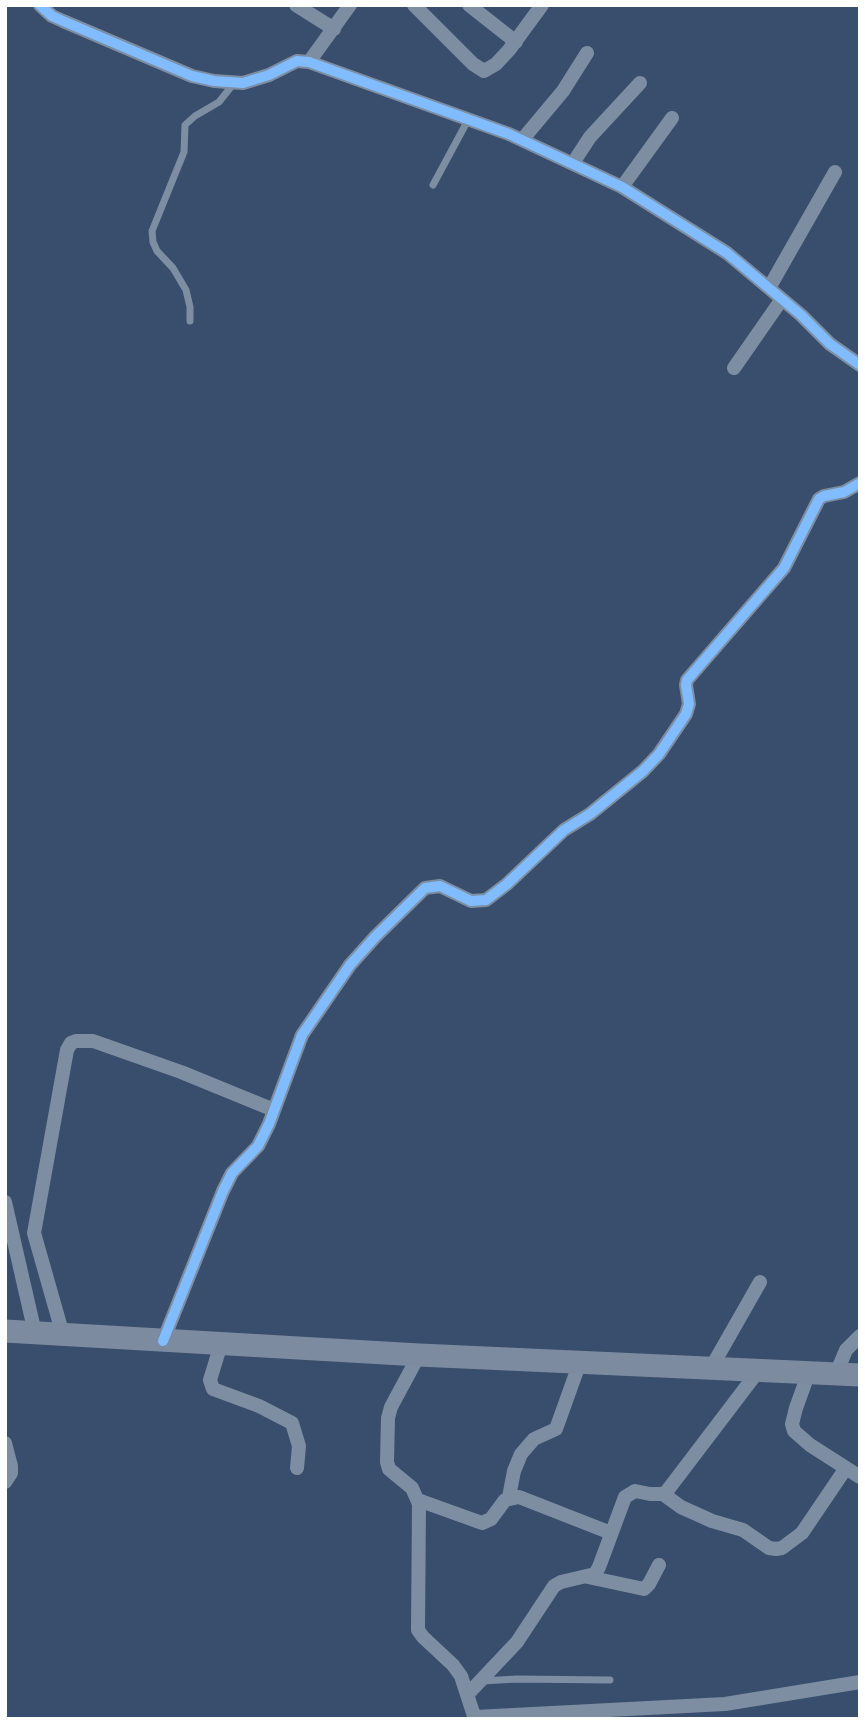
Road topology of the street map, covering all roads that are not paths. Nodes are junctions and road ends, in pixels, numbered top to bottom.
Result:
1 (40, 5) edge
2 (296, 5) edge
3 (350, 5) edge
4 (469, 5) edge
5 (542, 5) edge
6 (416, 6) edge
7 (334, 29) junction
8 (516, 42) junction
9 (587, 53) dead end
10 (309, 62) junction
11 (234, 83) junction
12 (640, 83) dead end
13 (672, 118) dead end
14 (468, 120) junction
15 (522, 139) junction
16 (573, 163) junction
17 (835, 172) dead end
18 (433, 185) dead end
19 (622, 187) junction
20 (769, 288) junction
21 (782, 299) junction
22 (190, 321) dead end
23 (860, 365) edge
24 (734, 368) dead end
25 (860, 483) edge
26 (274, 1110) junction
27 (5, 1202) edge
28 (760, 1282) dead end
29 (5, 1331) edge
30 (35, 1333) junction
31 (63, 1335) junction
32 (860, 1336) edge
33 (163, 1341) junction
34 (221, 1344) junction
35 (419, 1355) junction
36 (580, 1363) junction
37 (711, 1368) junction
38 (759, 1370) junction
39 (809, 1372) junction
40 (836, 1374) junction
41 (860, 1375) edge
42 (5, 1443) edge
43 (297, 1468) dead end
44 (846, 1468) junction
45 (860, 1477) edge
46 (5, 1482) edge
47 (663, 1494) junction
48 (509, 1497) junction
49 (418, 1500) junction
50 (611, 1533) junction
51 (659, 1565) dead end
52 (588, 1577) junction
53 (610, 1680) dead end
54 (479, 1682) junction
55 (860, 1682) edge
56 (467, 1695) junction
57 (475, 1718) edge

1 - 11 street
2 - 7 street
3 - 7 street
4 - 8 street
5 - 8 street
6 - 8 street
7 - 10 street
9 - 15 street
10 - 11 street
10 - 14 street
11 - 22 lane
12 - 16 street
13 - 19 street
14 - 15 street
14 - 18 lane
15 - 16 street
16 - 19 street
17 - 20 street
19 - 20 street
20 - 21 street
21 - 23 street
21 - 24 street
25 - 26 street
26 - 31 street
26 - 33 street
27 - 30 street
28 - 37 street
29 - 30 main road
30 - 31 main road
31 - 33 main road
32 - 40 street
33 - 34 main road
34 - 35 main road
34 - 43 street
35 - 36 main road
35 - 49 street
36 - 37 main road
36 - 48 street
37 - 38 main road
38 - 39 main road
38 - 47 street
39 - 40 main road
39 - 44 street
40 - 41 main road
42 - 46 street
44 - 45 street
44 - 47 street
47 - 50 street
48 - 49 street
48 - 50 street
49 - 56 street
50 - 52 street
51 - 52 street
52 - 54 street
53 - 54 lane
54 - 56 street
55 - 57 street
56 - 57 street

